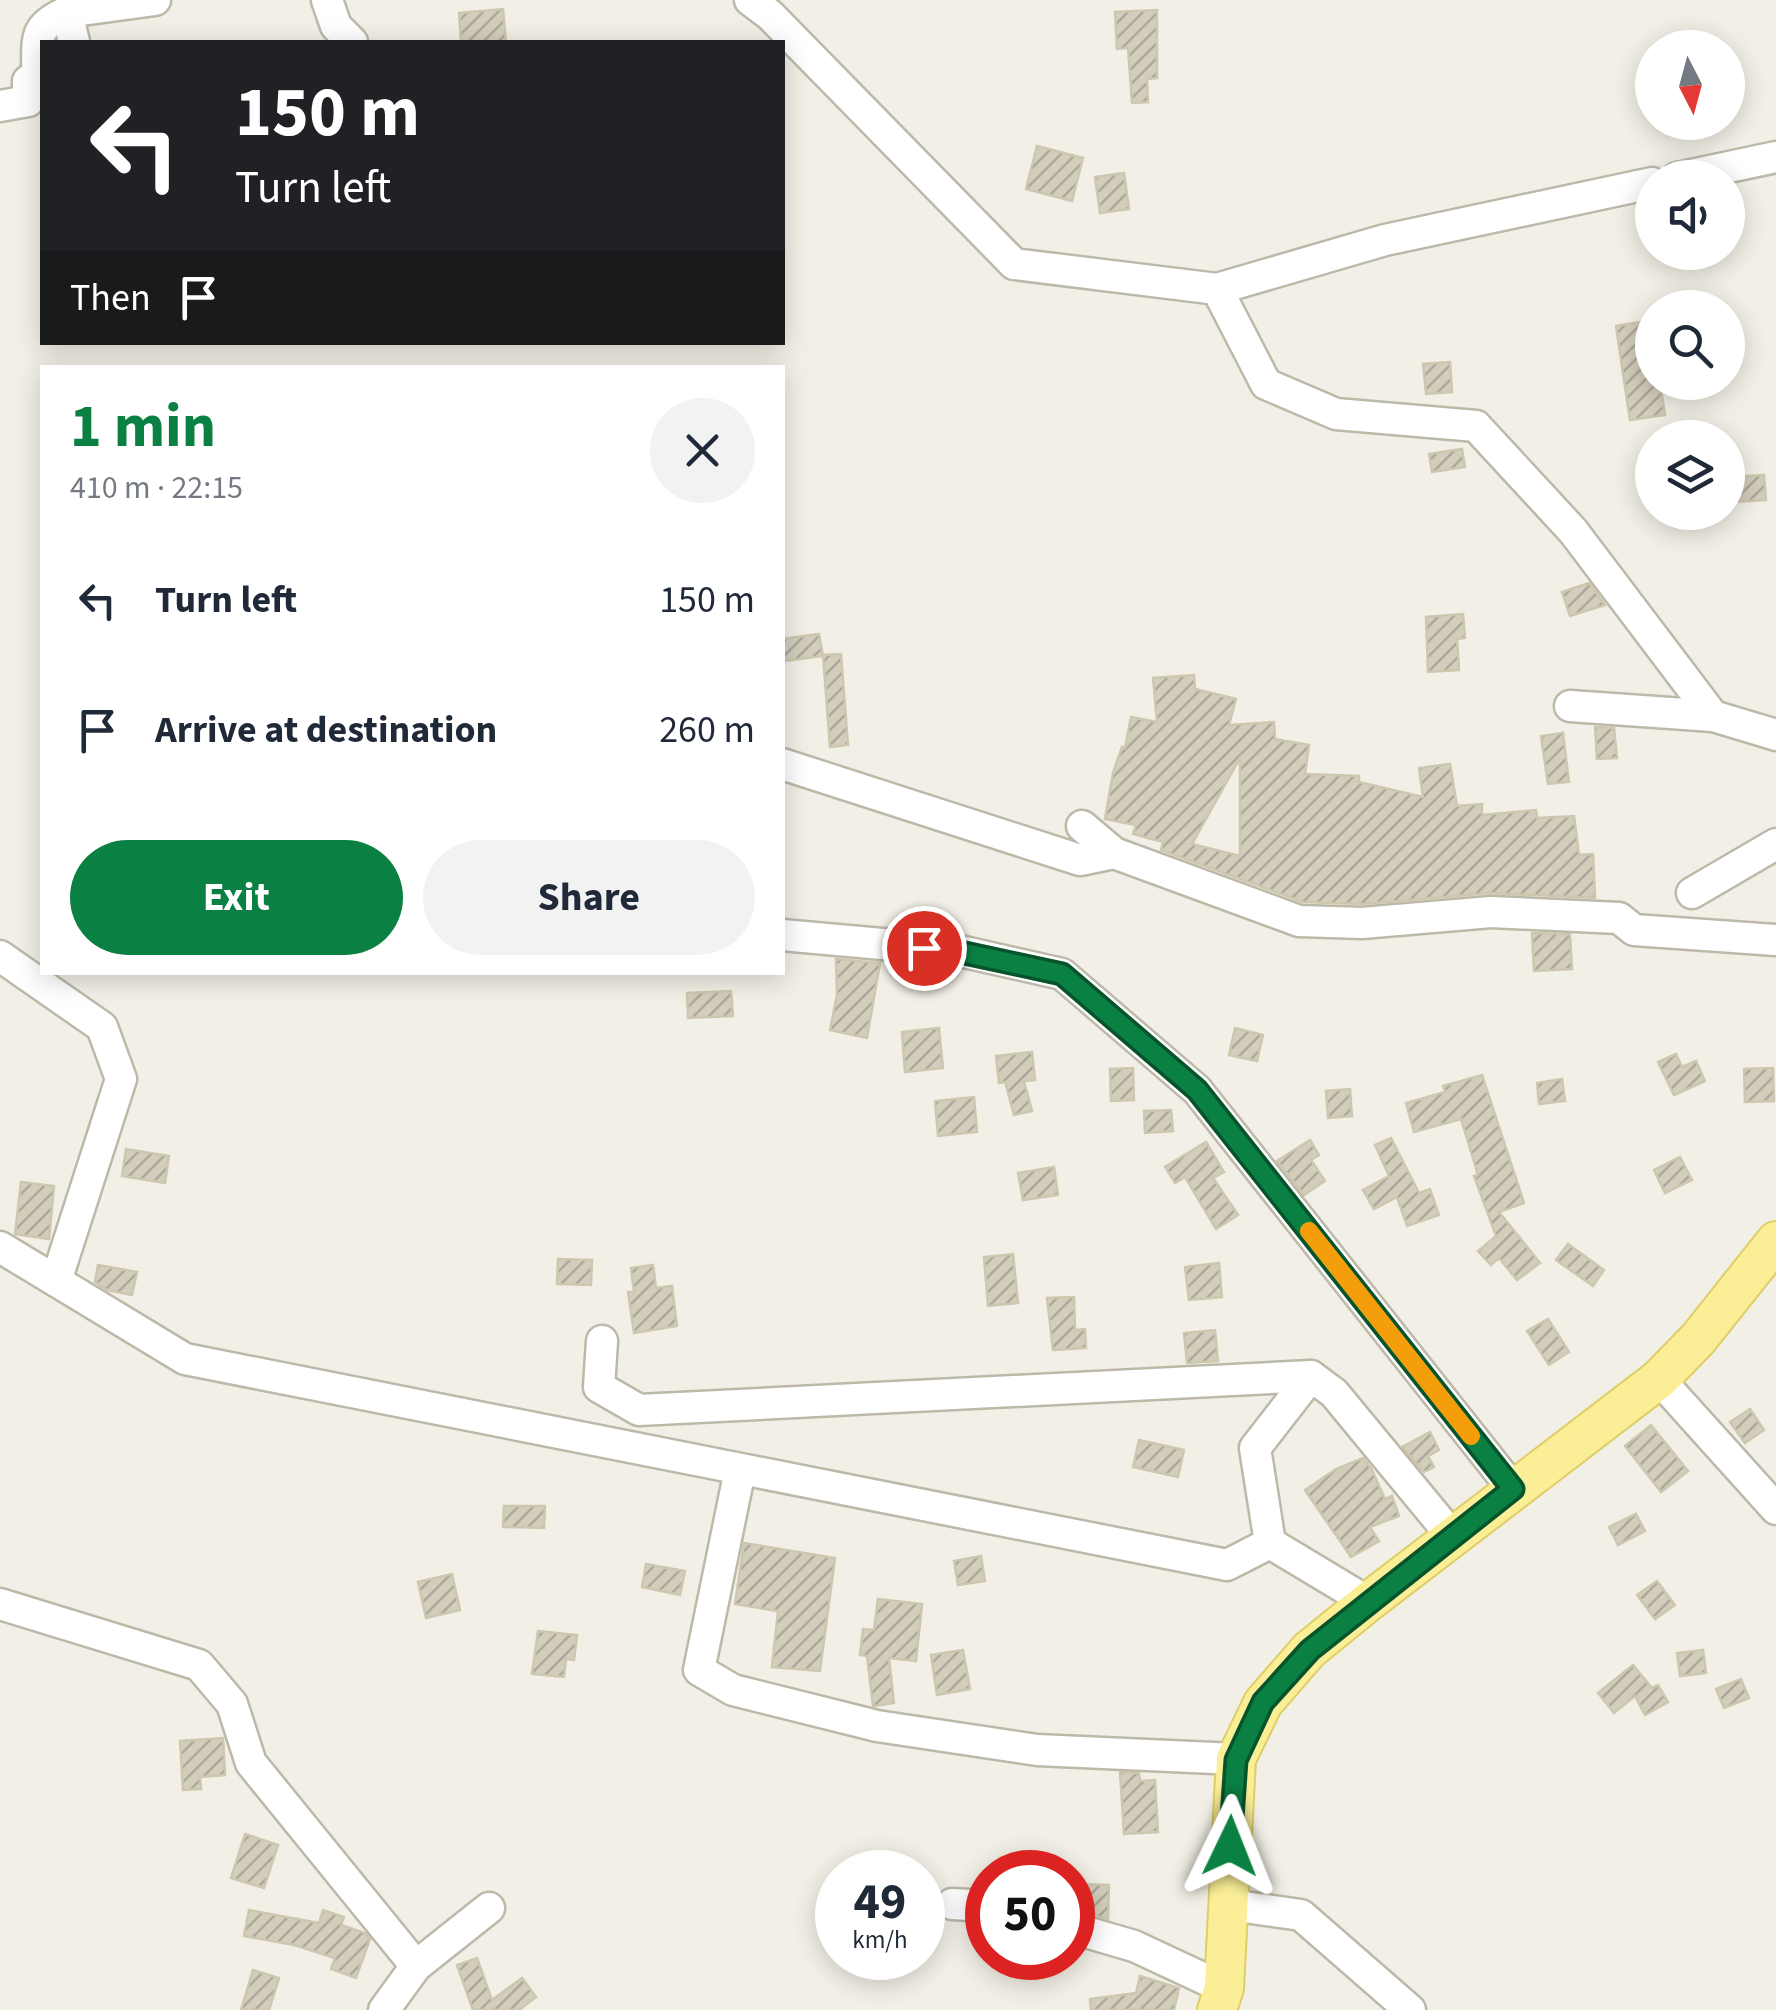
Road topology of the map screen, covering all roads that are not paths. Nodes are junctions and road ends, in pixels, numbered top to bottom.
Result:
1 (155, 0) edge
2 (327, 0) edge
3 (750, 0) edge
4 (67, 12) junction
5 (74, 40) edge
6 (350, 40) edge
7 (0, 106) edge
8 (1776, 156) edge
9 (1745, 163) edge
10 (1635, 187) edge
11 (1217, 289) junction
12 (1570, 706) dead end
13 (1713, 716) junction
14 (1776, 735) edge
15 (785, 765) edge
16 (1082, 826) dead end
17 (1776, 844) edge
18 (1114, 853) junction
19 (1692, 893) dead end
20 (785, 935) edge
21 (1776, 940) edge
22 (0, 956) edge
23 (1776, 1241) edge
24 (0, 1247) edge
25 (56, 1281) junction
26 (602, 1340) dead end
27 (1311, 1376) junction
28 (1659, 1378) junction
29 (740, 1470) junction
30 (1513, 1489) junction
31 (1776, 1509) edge
32 (1452, 1536) junction
33 (1270, 1544) junction
34 (1368, 1602) junction
35 (0, 1604) edge
36 (1236, 1760) junction
37 (952, 1904) dead end
38 (965, 1905) edge
39 (1230, 1905) junction
40 (488, 1908) dead end
41 (1095, 1935) edge
42 (416, 1966) junction
43 (1220, 1999) edge
44 (384, 2010) edge
45 (1410, 2010) edge

1 - 4 street
2 - 6 street
3 - 11 street
4 - 5 street
4 - 7 street
8 - 9 street
10 - 11 street
11 - 13 street
12 - 13 street
13 - 14 street
15 - 18 street
16 - 18 street
17 - 19 street
18 - 21 street
20 - 30 street
22 - 25 street
23 - 28 main road
24 - 25 street
25 - 29 street
26 - 27 street
27 - 32 street
27 - 33 street
28 - 30 main road
28 - 31 street
29 - 33 street
29 - 36 street
30 - 32 main road
32 - 34 main road
33 - 34 street
34 - 36 main road
35 - 42 street
36 - 39 main road
37 - 38 street
39 - 43 main road
39 - 45 street
40 - 42 street
41 - 43 street
42 - 44 street

